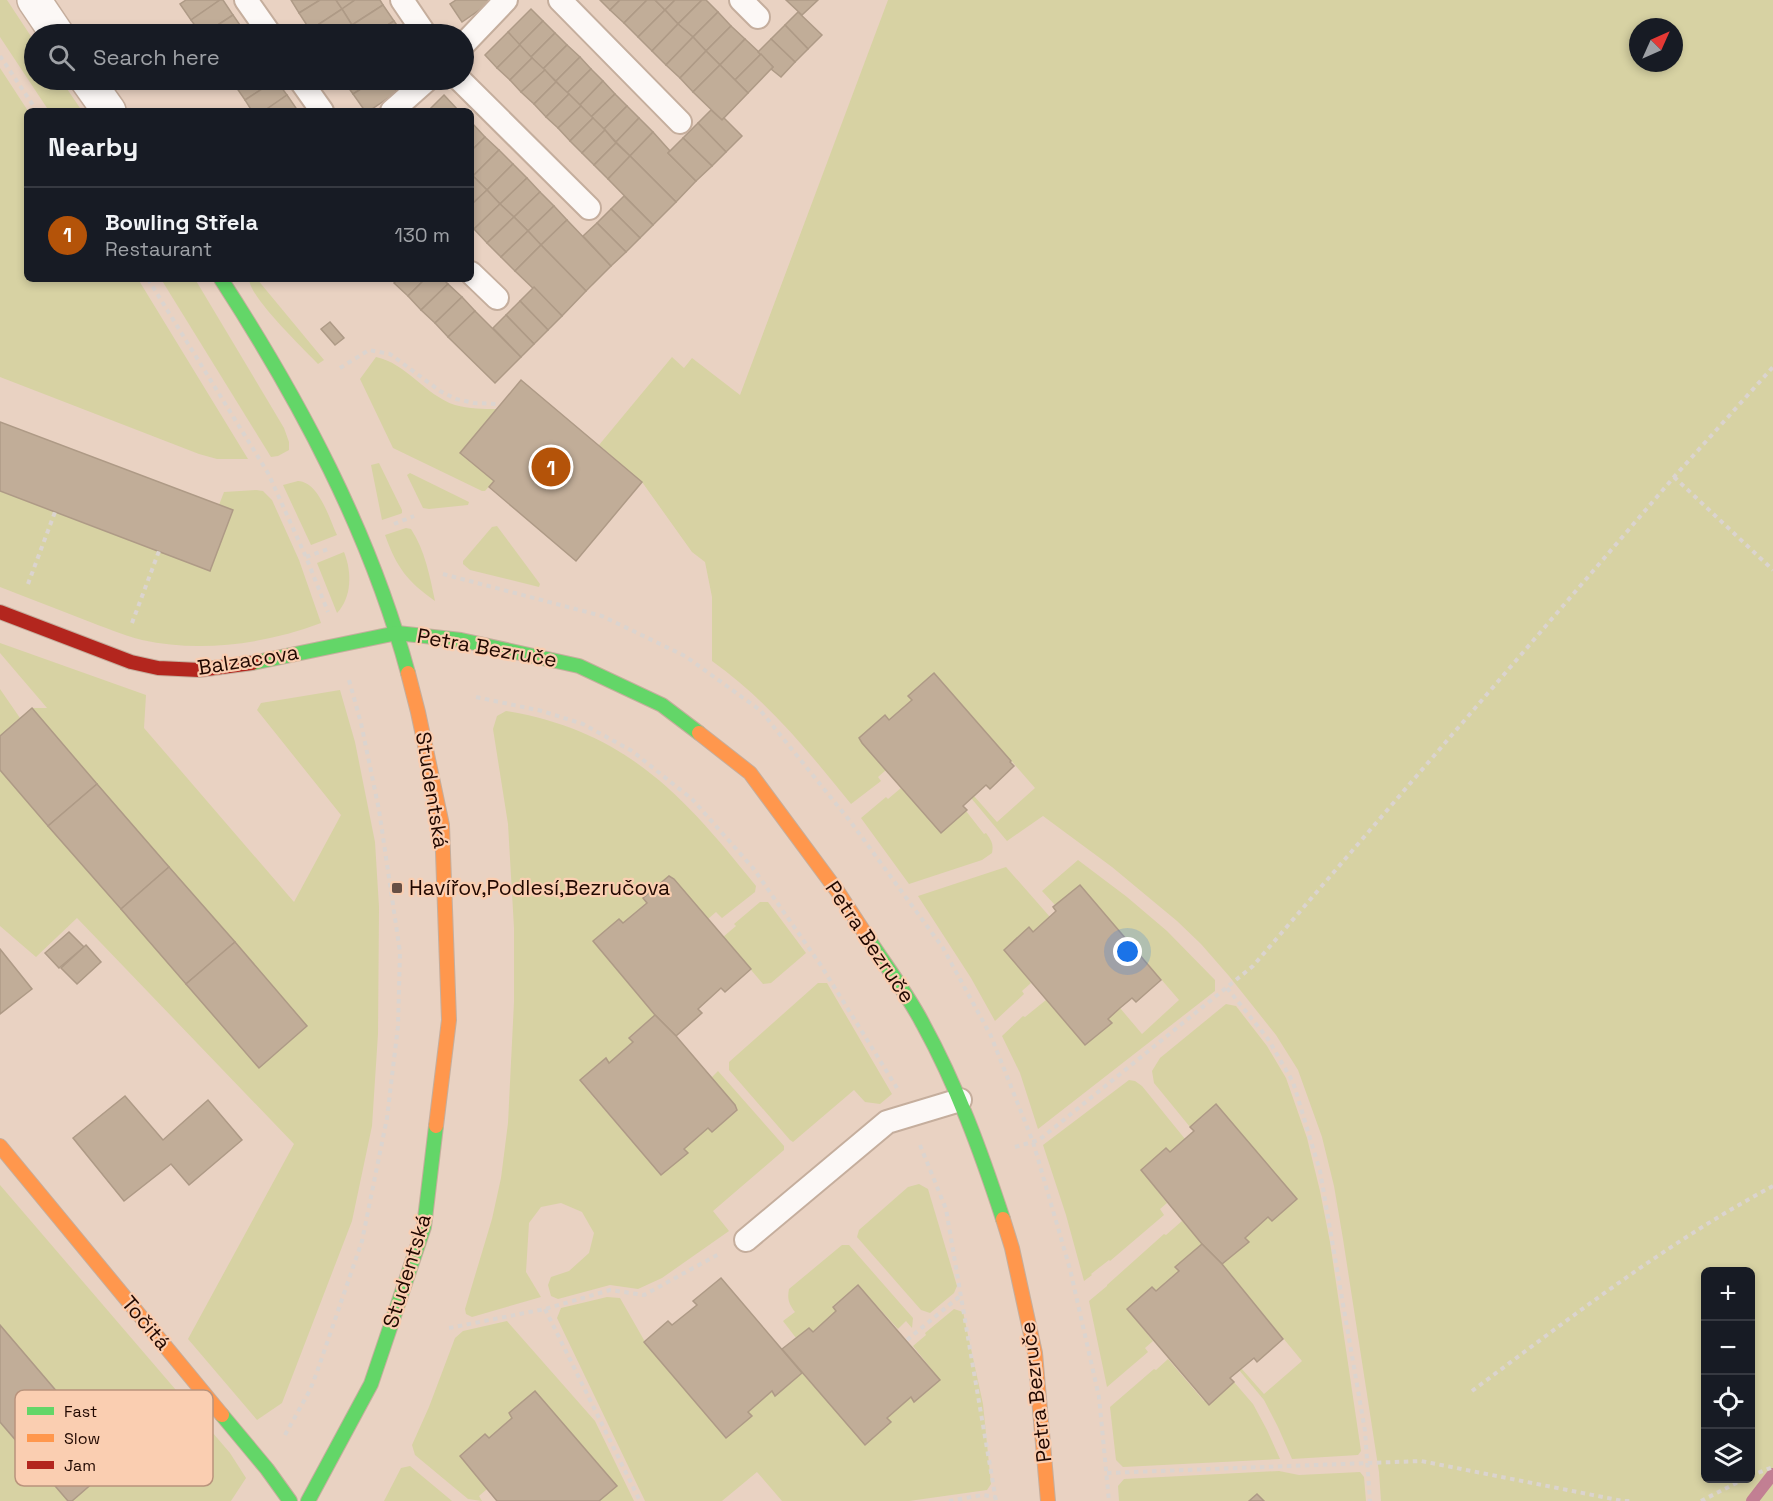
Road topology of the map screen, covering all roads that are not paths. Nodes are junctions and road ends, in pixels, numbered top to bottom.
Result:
1 (34, 0) edge
2 (246, 0) edge
3 (402, 0) edge
4 (506, 0) edge
5 (560, 0) edge
6 (741, 0) edge
7 (758, 17) dead end
8 (50, 24) edge
9 (263, 24) edge
10 (418, 24) edge
11 (474, 34) edge
12 (94, 90) edge
13 (307, 90) edge
14 (416, 90) edge
15 (470, 90) edge
16 (107, 108) edge
17 (320, 108) edge
18 (395, 108) edge
19 (680, 122) dead end
20 (589, 208) dead end
21 (474, 276) edge
22 (224, 282) edge
23 (497, 298) dead end
24 (0, 612) edge
25 (397, 633) junction
26 (960, 1100) junction
27 (0, 1146) edge
28 (746, 1240) road end
29 (202, 1390) edge
30 (213, 1404) edge
31 (290, 1501) edge
32 (308, 1501) edge
33 (1048, 1501) edge

1 - 8 street
2 - 9 lane
3 - 10 lane
4 - 11 lane
5 - 19 lane
6 - 7 lane
12 - 16 street
13 - 17 lane
14 - 18 lane
15 - 20 lane
21 - 23 lane
22 - 25 street, Studentská
24 - 25 street, Balzacova
25 - 26 street, Petra Bezruče
25 - 32 street, Studentská
26 - 28 lane
26 - 33 street, Petra Bezruče
27 - 29 street, Točitá
30 - 31 street, Točitá

